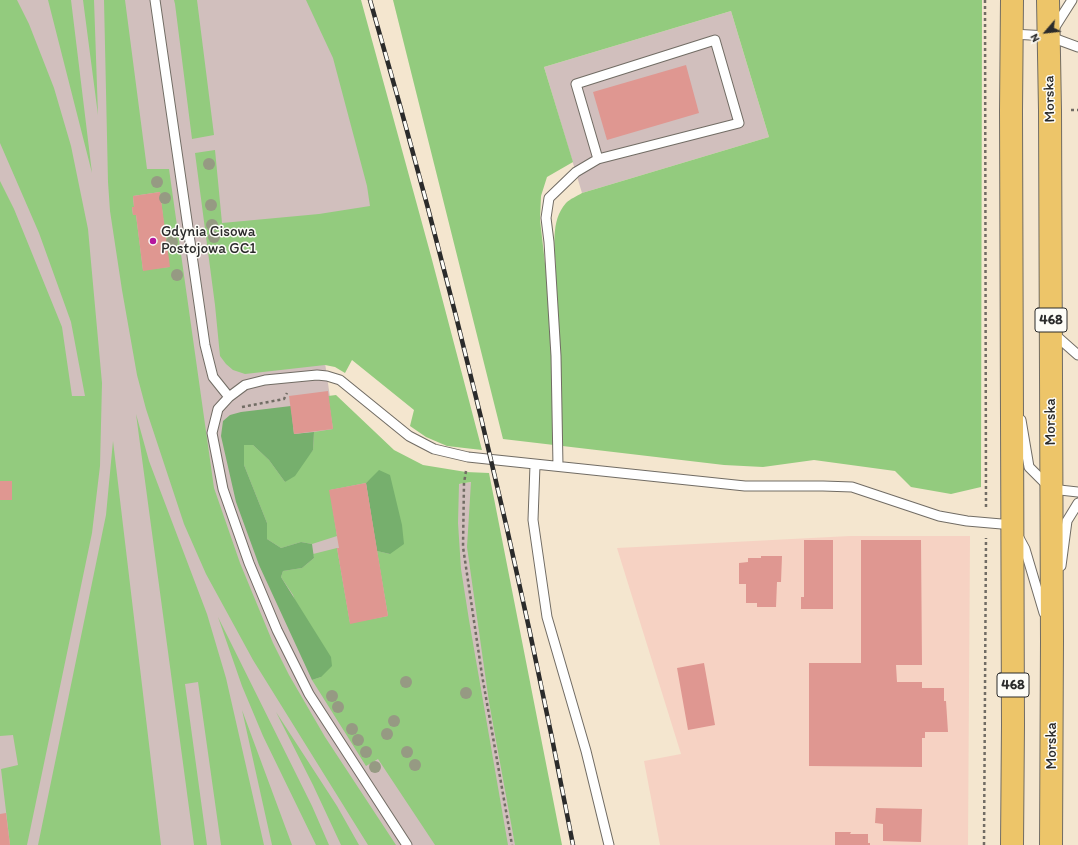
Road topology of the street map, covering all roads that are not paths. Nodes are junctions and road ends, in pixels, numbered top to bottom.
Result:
1 (155, 0) edge
2 (1012, 0) edge
3 (1048, 0) edge
4 (1072, 0) edge
5 (1012, 34) junction
6 (1048, 36) junction
7 (1078, 47) edge
8 (598, 159) junction
9 (1051, 331) junction
10 (1078, 354) edge
11 (1012, 370) junction
12 (229, 397) junction
13 (535, 465) junction
14 (558, 466) junction
15 (1051, 490) junction
16 (1078, 492) edge
17 (1078, 503) edge
18 (1013, 524) junction
19 (1052, 641) junction
20 (407, 845) edge
21 (609, 845) edge
22 (1012, 845) edge
23 (1051, 845) edge

1 - 12 lane
2 - 5 main road, 468
3 - 6 main road, Morska / 468
4 - 6 lane
5 - 6 lane
5 - 11 main road, 468
6 - 7 lane
6 - 9 main road, Morska / 468
8 - 8 lane
8 - 14 lane
9 - 10 lane
9 - 15 main road, Morska / 468
11 - 15 lane
11 - 18 main road, 468
12 - 13 lane
12 - 20 lane
13 - 14 lane
13 - 21 lane
14 - 18 lane
15 - 16 lane
15 - 19 main road, Morska / 468
17 - 19 lane
18 - 19 lane
18 - 22 main road, 468
19 - 23 main road, Morska / 468

